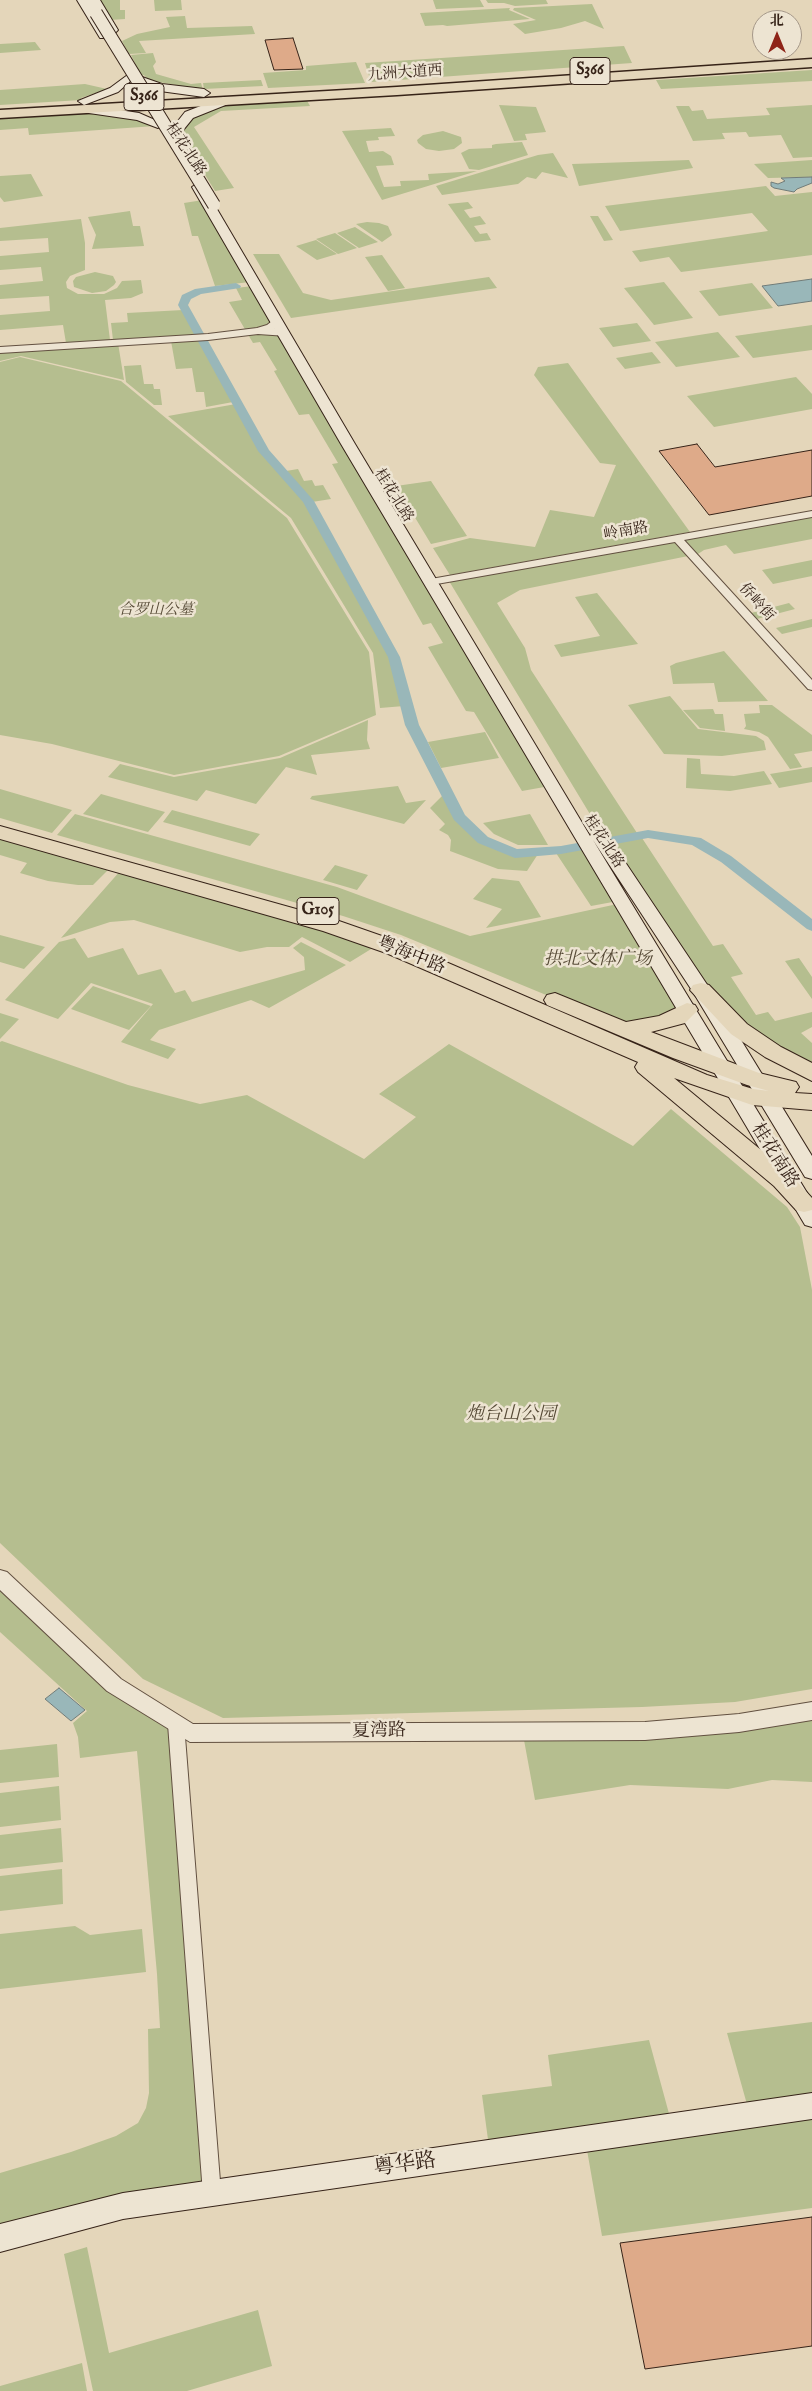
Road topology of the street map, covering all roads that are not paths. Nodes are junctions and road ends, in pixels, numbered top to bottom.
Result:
1 (91, 5) edge
2 (812, 52) edge
3 (812, 59) edge
4 (812, 66) edge
5 (129, 77) junction
6 (142, 80) junction
7 (369, 84) junction
8 (397, 91) junction
9 (204, 93) junction
10 (224, 101) junction
11 (85, 105) junction
12 (0, 106) edge
13 (0, 114) edge
14 (158, 124) junction
15 (176, 131) junction
16 (219, 212) junction
17 (276, 321) junction
18 (258, 331) junction
19 (284, 334) junction
20 (0, 350) edge
21 (812, 514) edge
22 (678, 538) junction
23 (438, 581) junction
24 (812, 687) edge
25 (0, 821) edge
26 (0, 832) edge
27 (595, 843) junction
28 (702, 990) junction
29 (687, 1010) junction
30 (626, 1029) junction
31 (594, 1034) junction
32 (719, 1066) junction
33 (812, 1073) edge
34 (760, 1089) junction
35 (812, 1089) edge
36 (735, 1092) junction
37 (812, 1102) edge
38 (812, 1172) edge
39 (808, 1212) edge
40 (0, 1578) edge
41 (812, 1711) edge
42 (176, 1724) junction
43 (812, 2106) edge
44 (212, 2194) junction
45 (0, 2238) edge

1 - 5 main road
1 - 6 main road
1 - 16 main road, bridge
2 - 7 main road
3 - 7 main road, 九洲大道西 / S366
4 - 8 main road
4 - 8 main road
5 - 6 main road
5 - 11 main road
6 - 9 main road
7 - 9 main road, 九洲大道西 / S366
8 - 10 main road, 九洲大道西 / S366
9 - 11 main road, 九洲大道西 / S366
10 - 11 main road, 九洲大道西 / S366
10 - 15 main road
11 - 12 main road, 九洲大道西 / S366
11 - 13 main road, 九洲大道西 / S366
11 - 14 main road
14 - 15 main road, 桂花北路
14 - 16 main road, 桂花北路
15 - 16 main road, 桂花北路
16 - 17 main road, 桂花北路
16 - 23 main road, 桂花北路
17 - 18 street
17 - 19 main road, 桂花北路
18 - 19 street
18 - 20 street
19 - 23 main road, 桂花北路
21 - 22 street, 岭南路
22 - 23 street, 岭南路
22 - 24 street, 侨岭街
23 - 27 main road, 桂花北路
25 - 30 highway, 粤海中路 / G105
26 - 31 highway, 粤海中路 / G105
27 - 28 main road, 桂花北路
27 - 29 main road, 桂花北路
28 - 33 highway
28 - 34 main road, 桂花北路
29 - 30 highway
29 - 32 main road, 桂花北路
30 - 32 highway, 粤海中路 / G105
31 - 36 highway, 粤海中路 / G105
31 - 39 highway
32 - 34 highway, 粤海中路 / G105
32 - 36 main road, 桂花北路
34 - 35 highway, 粤海中路 / G105
34 - 36 highway, 粤海中路 / G105
34 - 37 highway, 粤海中路 / G105
34 - 38 main road, 桂花南路
36 - 39 main road, 桂花南路
40 - 42 street, 夏湾路
41 - 42 street, 夏湾路
42 - 44 street
43 - 44 main road, 粤华路
44 - 45 main road, 粤华路

